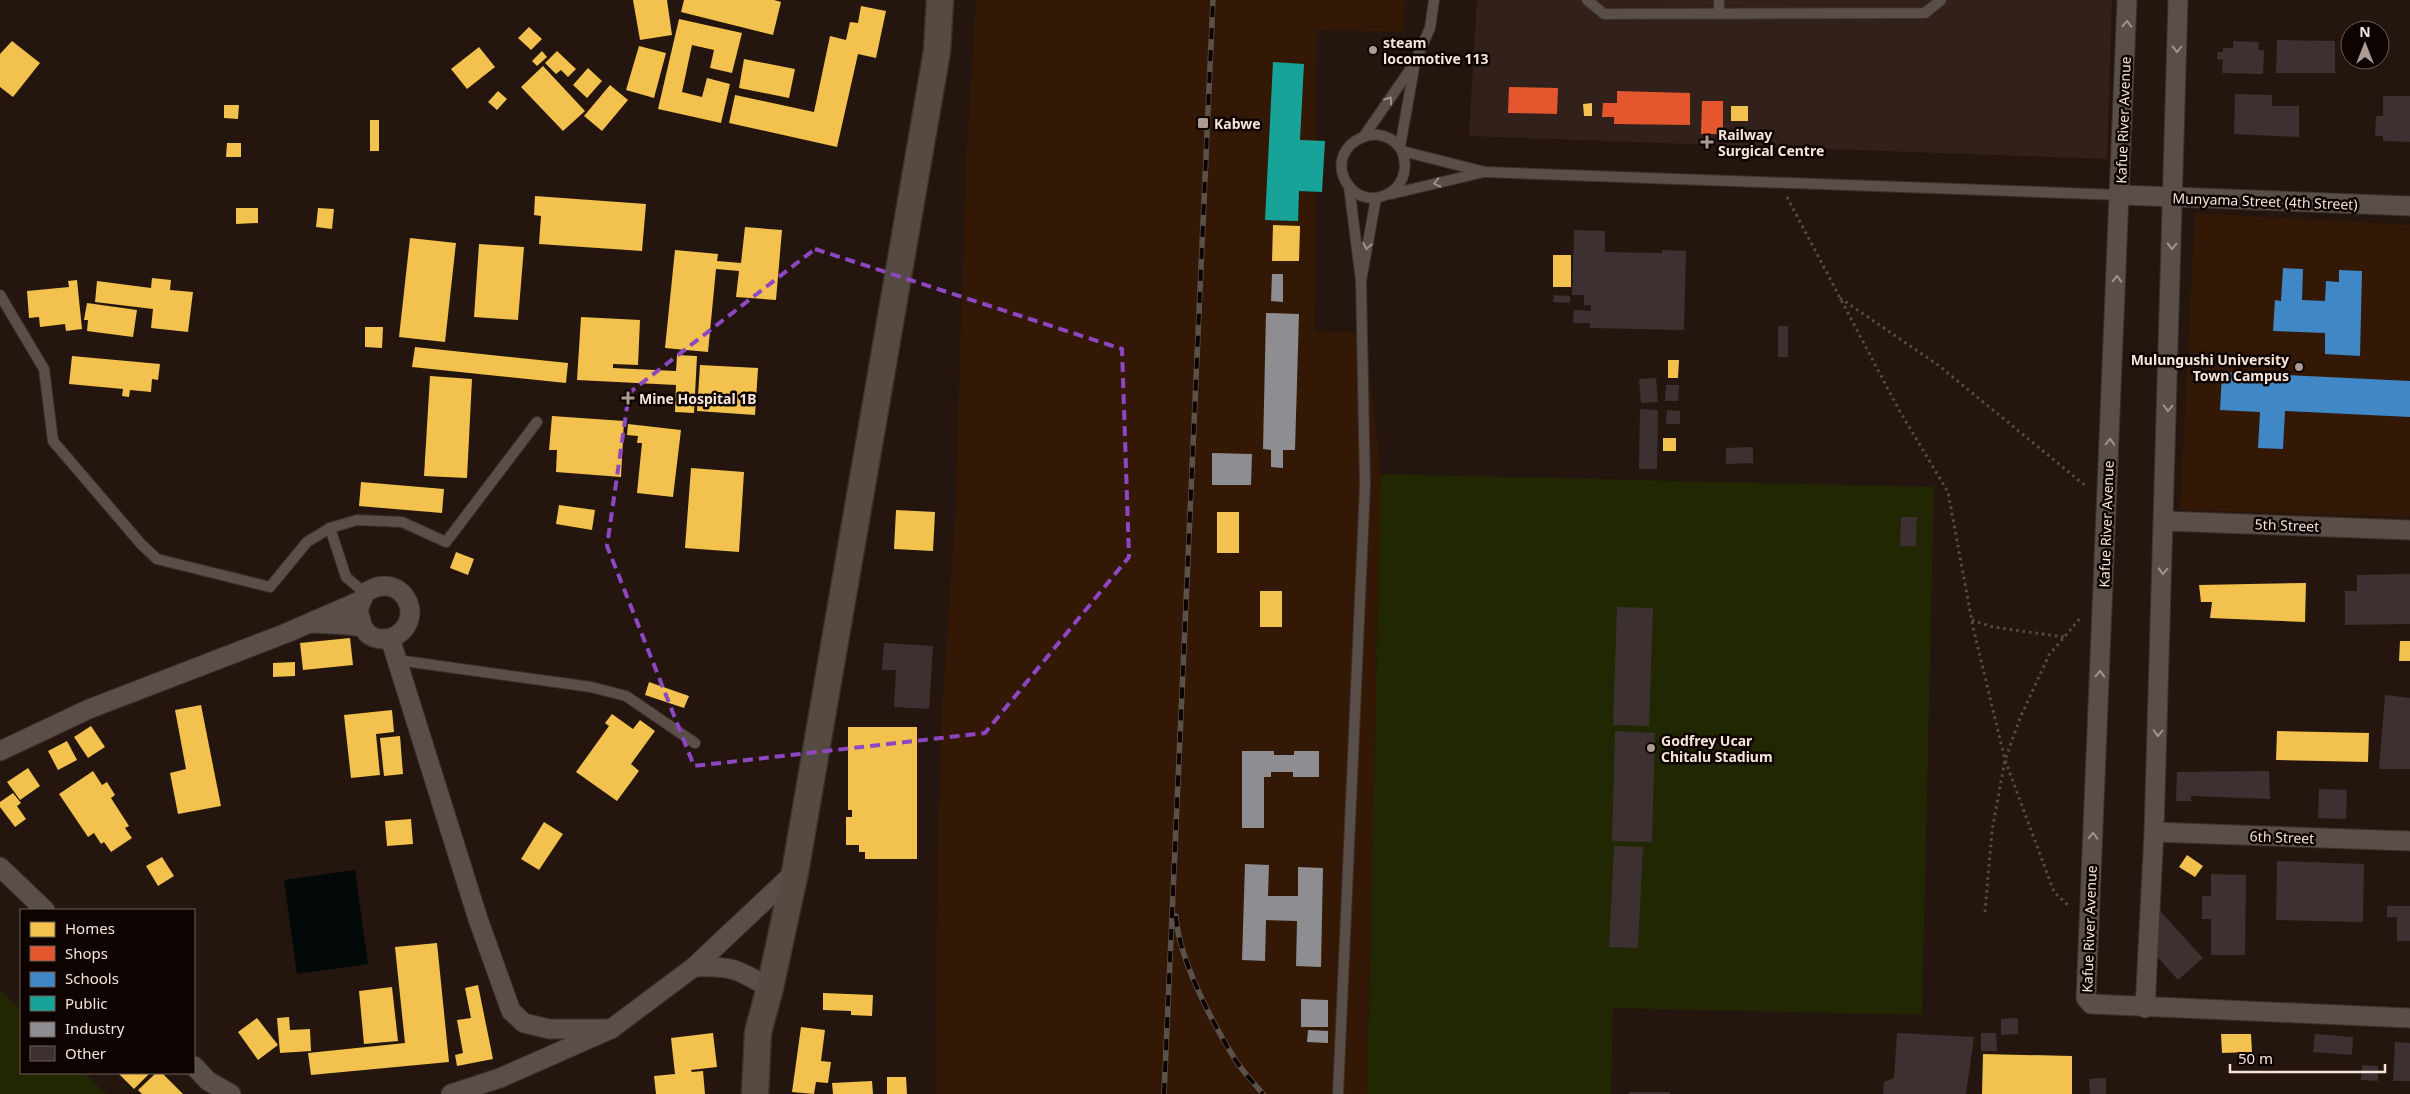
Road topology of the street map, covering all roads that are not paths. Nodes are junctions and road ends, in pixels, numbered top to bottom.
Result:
1 (940, 0) edge
2 (1434, 0) edge
3 (1586, 0) edge
4 (1718, 0) edge
5 (1941, 0) edge
6 (2127, 0) edge
7 (2178, 0) edge
8 (1719, 14) junction
9 (1414, 64) junction
10 (1364, 136) junction
11 (1401, 149) junction
12 (1485, 172) junction
13 (1348, 186) junction
14 (2120, 195) junction
15 (1381, 197) junction
16 (2173, 197) junction
17 (2410, 206) edge
18 (1361, 281) junction
19 (0, 295) edge
20 (537, 422) dead end
21 (2164, 521) junction
22 (330, 528) junction
23 (2410, 530) edge
24 (363, 597) junction
25 (311, 622) junction
26 (363, 628) junction
27 (390, 638) junction
28 (397, 660) junction
29 (695, 743) dead end
30 (0, 751) edge
31 (2154, 832) junction
32 (2410, 841) edge
33 (0, 868) edge
34 (795, 872) junction
35 (44, 909) edge
36 (694, 967) junction
37 (770, 988) junction
38 (2145, 1008) junction
39 (2410, 1018) edge
40 (611, 1029) junction
41 (195, 1067) edge
42 (231, 1094) edge
43 (453, 1094) edge
44 (755, 1094) edge
45 (1338, 1094) edge

1 - 34 street
2 - 9 lane
3 - 8 lane
4 - 8 lane
5 - 8 lane
14 -> 6 street, Kafue River Avenue
7 -> 16 street
10 -> 9 lane
9 - 11 lane
10 - 11 lane
10 - 13 lane
11 - 12 lane
11 - 15 lane
12 - 14 lane
12 -> 15 lane
13 - 15 lane
13 - 18 lane
14 - 16 street, Munyama Street (4th Street)
38 -> 14 street, Kafue River Avenue
15 -> 18 lane
16 - 17 street, Munyama Street (4th Street)
16 -> 21 street
18 - 45 lane
19 - 22 lane
20 - 22 lane
21 - 23 street, 5th Street
21 -> 31 street
22 - 24 lane
24 - 25 street
24 - 26 street
24 - 27 street
25 - 26 street
25 - 30 street
26 - 27 street
27 - 28 street
28 - 29 lane
28 - 40 street
31 - 32 street, 6th Street
31 - 38 street
33 - 35 street
34 - 36 street
34 - 37 street
36 - 37 street
36 - 40 street
37 - 44 street
38 - 39 street
40 - 43 street
41 - 42 street

